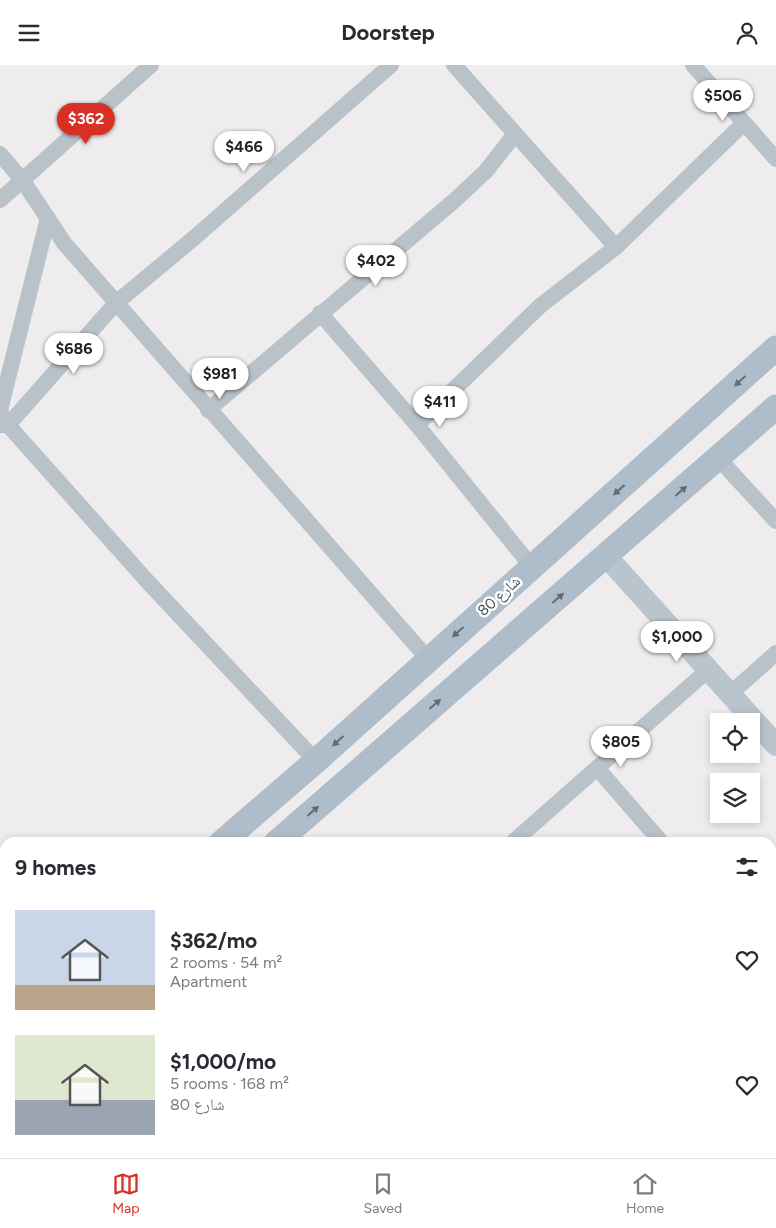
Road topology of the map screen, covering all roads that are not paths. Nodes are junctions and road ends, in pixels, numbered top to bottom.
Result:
1 (151, 65) edge
2 (390, 65) edge
3 (454, 65) edge
4 (693, 65) edge
5 (744, 123) junction
6 (514, 135) junction
7 (0, 154) edge
8 (776, 159) edge
9 (23, 181) junction
10 (0, 199) edge
11 (48, 219) junction
12 (616, 247) junction
13 (116, 303) junction
14 (320, 313) junction
15 (776, 348) edge
16 (776, 407) edge
17 (208, 410) junction
18 (2, 418) edge
19 (417, 425) junction
20 (718, 458) junction
21 (776, 521) edge
22 (606, 556) junction
23 (532, 567) junction
24 (776, 653) edge
25 (428, 659) junction
26 (708, 670) junction
27 (730, 694) junction
28 (776, 745) edge
29 (316, 761) junction
30 (597, 768) junction
31 (227, 837) edge
32 (283, 837) edge
33 (519, 837) edge
34 (657, 837) edge

1 - 9 street
2 - 13 street
3 - 6 street
4 - 5 street
5 - 8 street
5 - 12 street
6 - 12 street
6 - 14 street
7 - 9 street
9 - 10 street
9 - 11 street
11 - 13 street
11 - 18 street
12 - 19 street
13 - 17 street
13 - 18 street
14 - 17 street
14 - 19 street
15 -> 23 main road, شارع 80
16 - 20 main road
17 - 25 street
18 - 29 street
19 - 23 street
20 - 21 street
22 -> 20 main road
22 - 26 street
32 -> 22 main road
23 -> 25 main road, شارع 80
24 - 27 street
25 -> 29 main road, شارع 80
26 - 27 street
26 - 30 street
27 - 28 street
29 - 31 main road, شارع 80
30 - 33 street
30 - 34 street

